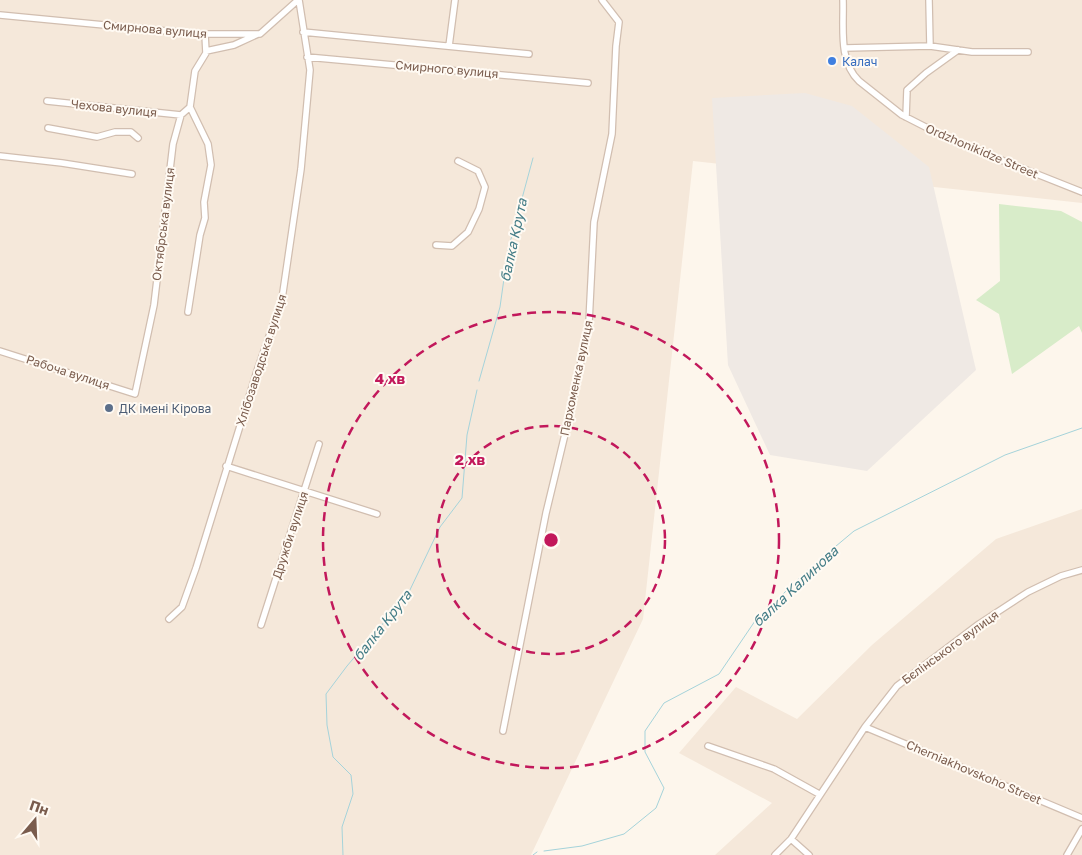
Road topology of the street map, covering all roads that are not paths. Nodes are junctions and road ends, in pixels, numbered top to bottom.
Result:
1 (299, 0) edge
2 (455, 0) edge
3 (602, 0) edge
4 (843, 0) edge
5 (929, 0) edge
6 (0, 15) edge
7 (303, 32) junction
8 (205, 34) junction
9 (260, 34) junction
10 (449, 46) junction
11 (930, 46) junction
12 (844, 48) junction
13 (958, 50) junction
14 (206, 51) junction
15 (1028, 52) dead end
16 (529, 54) dead end
17 (307, 57) junction
18 (588, 83) dead end
19 (47, 101) dead end
20 (190, 107) junction
21 (181, 114) junction
22 (906, 118) junction
23 (48, 128) dead end
24 (138, 138) dead end
25 (0, 156) edge
26 (458, 161) dead end
27 (132, 174) dead end
28 (1082, 192) edge
29 (436, 245) dead end
30 (188, 312) dead end
31 (0, 351) edge
32 (135, 394) joint
33 (319, 444) dead end
34 (226, 466) junction
35 (304, 491) junction
36 (377, 514) dead end
37 (1082, 570) edge
38 (169, 618) dead end
39 (261, 625) dead end
40 (865, 727) junction
41 (502, 731) dead end
42 (708, 746) dead end
43 (819, 794) junction
44 (1082, 818) edge
45 (1082, 829) edge
46 (791, 839) junction
47 (775, 855) edge
48 (809, 855) edge
49 (1067, 855) edge

1 - 7 street, Хлібозаводська вулиця
1 - 9 street
2 - 10 street
3 - 41 street, Пархоменка вулиця
4 - 12 street, Ordzhonikidze Street
5 - 11 street
6 - 8 street, Смирнова вулиця
7 - 10 street
7 - 17 street, Хлібозаводська вулиця
8 - 9 street, Смирнова вулиця
8 - 14 street
9 - 14 street
10 - 16 street
11 - 12 street
11 - 13 street
12 - 22 street, Ordzhonikidze Street
13 - 15 street
13 - 22 street
14 - 20 street
17 - 18 street, Смирного вулиця
17 - 34 street, Хлібозаводська вулиця
19 - 21 street, Чехова вулиця
20 - 21 street
20 - 30 street
21 - 32 street, Октябрська вулиця
22 - 28 street, Ordzhonikidze Street
23 - 24 street
25 - 27 street
26 - 29 street
31 - 32 street, Рабоча вулиця
33 - 35 street, Дружби вулиця
34 - 35 street
34 - 38 street, Хлібозаводська вулиця
35 - 36 street
35 - 39 street, Дружби вулиця
37 - 40 street, Бєлінського вулиця
40 - 43 street, Бєлінського вулиця
40 - 44 street, Cherniakhovskoho Street
42 - 43 street
43 - 46 street, Бєлінського вулиця
45 - 49 street
46 - 47 street, Бєлінського вулиця
46 - 48 street

